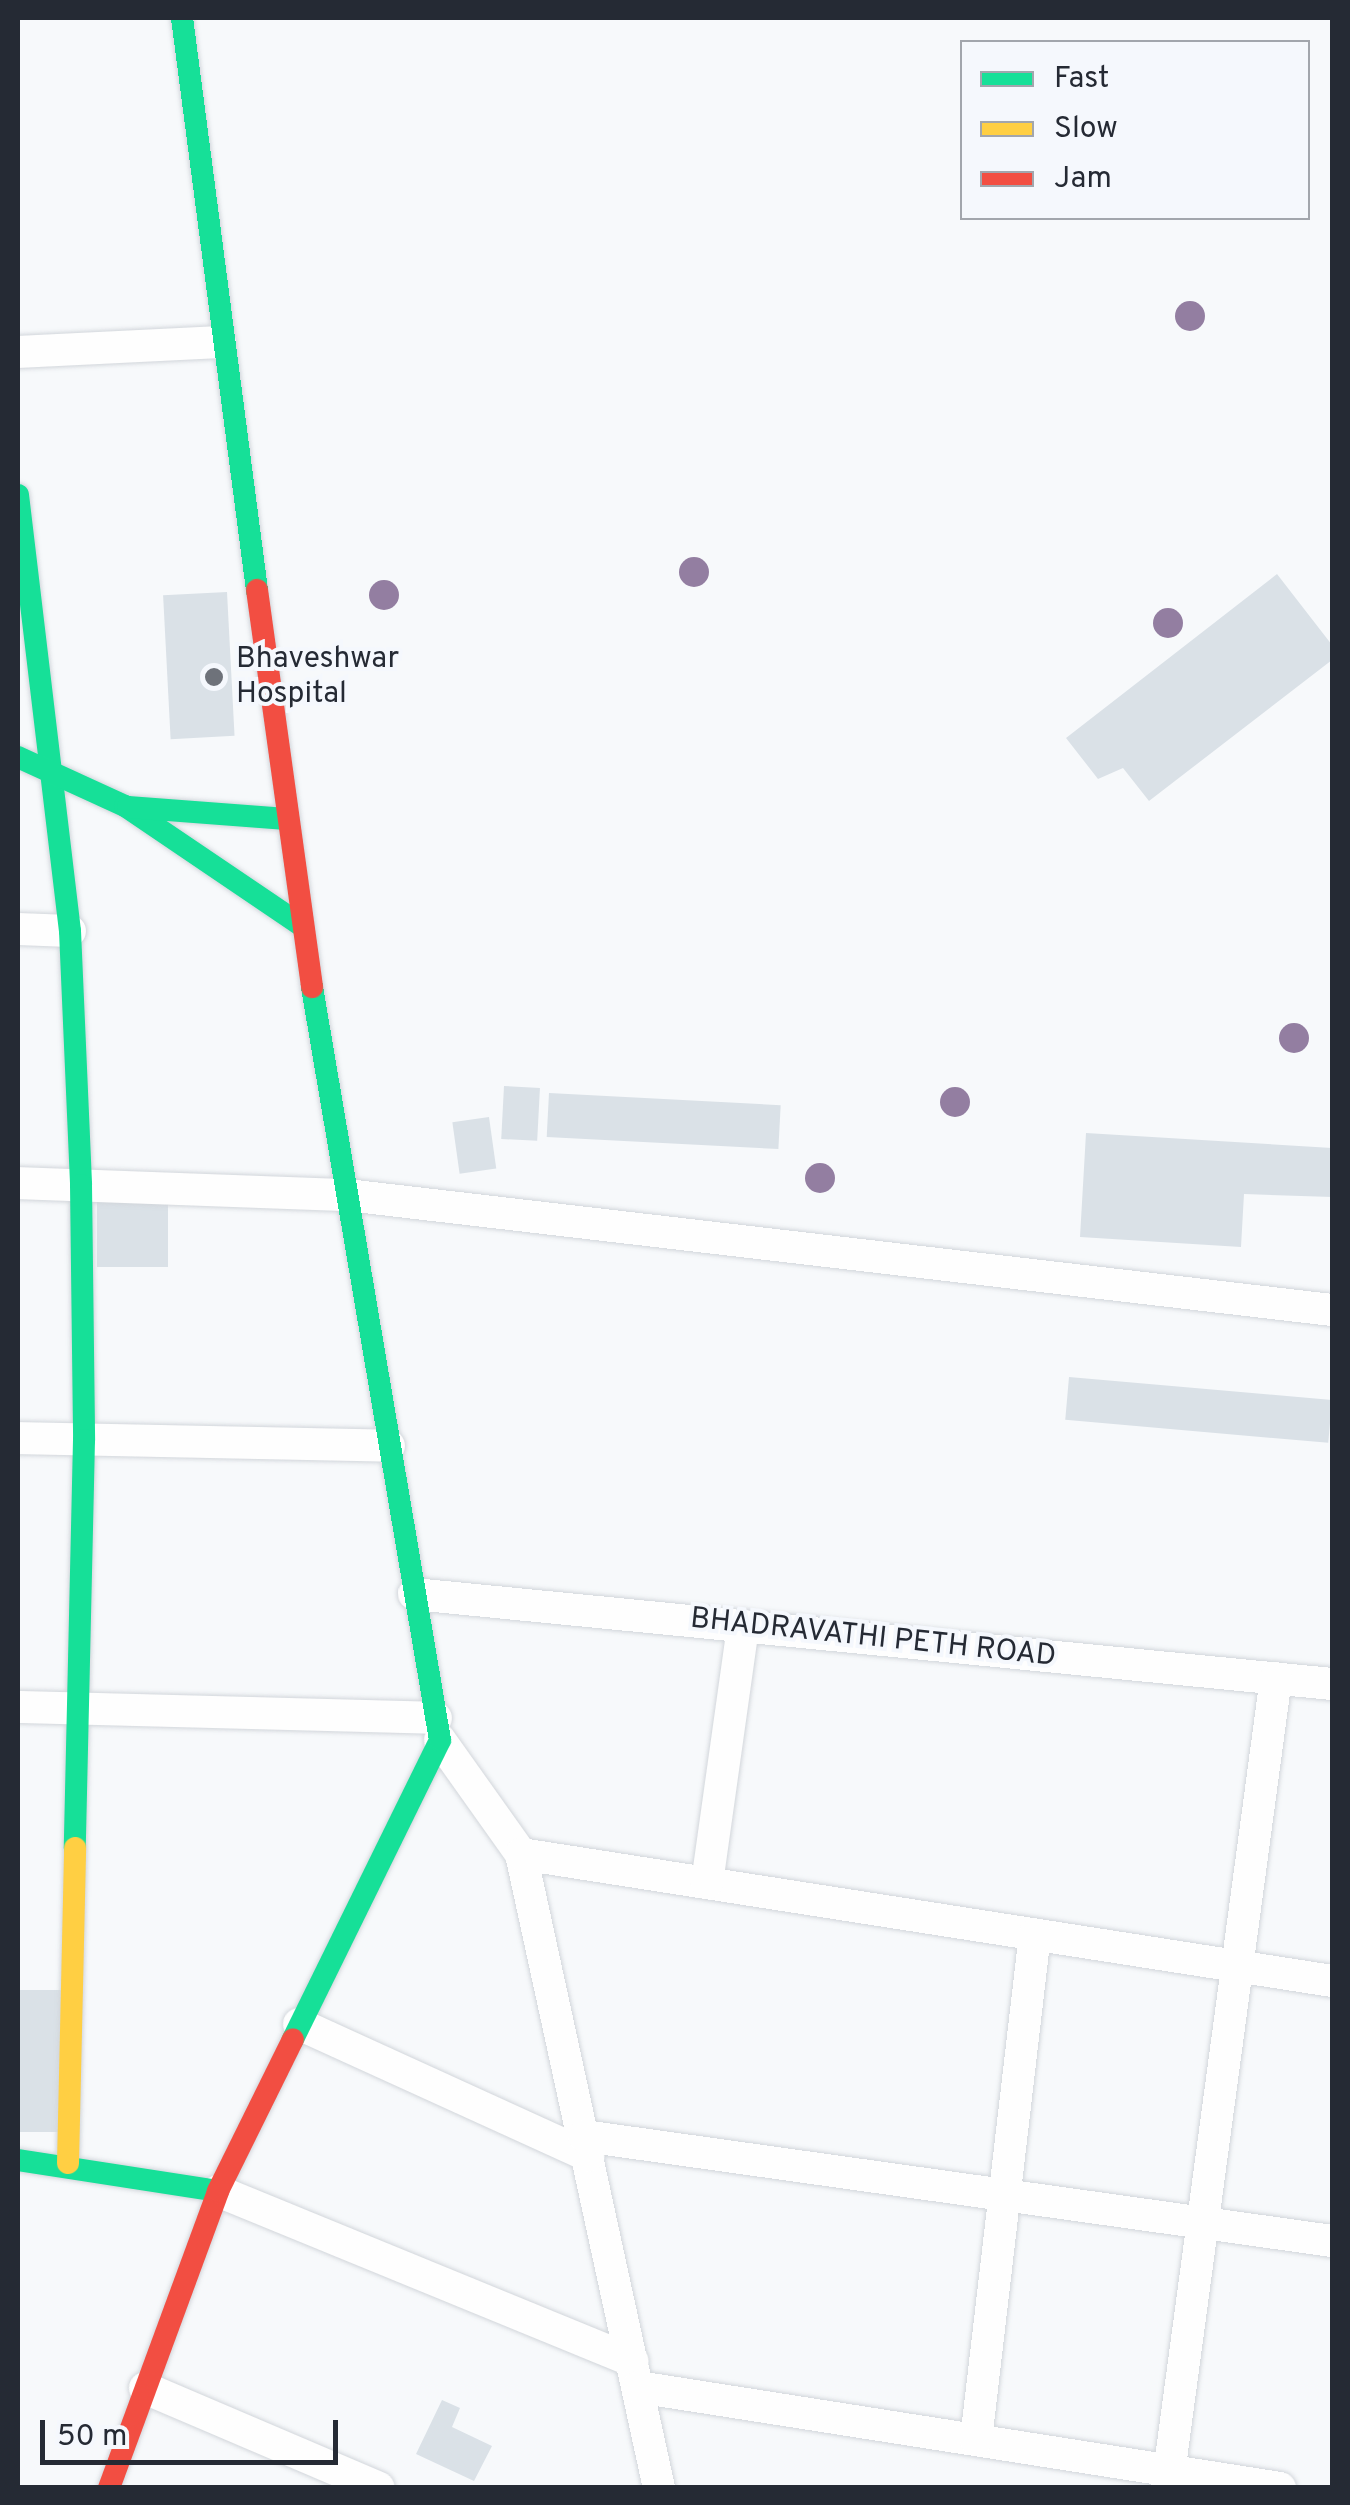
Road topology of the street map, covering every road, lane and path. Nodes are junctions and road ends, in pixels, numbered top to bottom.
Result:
1 (182, 18) edge
2 (220, 342) junction
3 (18, 352) edge
4 (18, 495) edge
5 (18, 757) edge
6 (54, 772) junction
7 (124, 806) junction
8 (287, 819) junction
9 (302, 925) junction
10 (18, 929) edge
11 (70, 931) junction
12 (18, 1182) edge
13 (82, 1185) junction
14 (347, 1195) junction
15 (1332, 1310) edge
16 (18, 1438) edge
17 (84, 1440) junction
18 (390, 1446) junction
19 (414, 1594) junction
20 (743, 1626) junction
21 (1276, 1678) junction
22 (1332, 1684) edge
23 (18, 1707) edge
24 (78, 1709) junction
25 (438, 1729) junction
26 (521, 1854) junction
27 (707, 1883) junction
28 (1034, 1934) junction
29 (1238, 1966) junction
30 (1332, 1980) edge
31 (299, 2024) junction
32 (586, 2146) junction
33 (18, 2160) edge
34 (68, 2163) junction
35 (218, 2191) junction
36 (1005, 2195) junction
37 (1202, 2222) junction
38 (1332, 2241) edge
39 (635, 2374) junction
40 (146, 2388) junction
41 (976, 2440) junction
42 (1168, 2479) edge
43 (109, 2488) edge
44 (380, 2488) edge
45 (659, 2488) edge
46 (1280, 2488) edge

1 - 2 street
2 - 3 street
2 - 8 street
4 - 6 street
5 - 6 street
6 - 7 street
6 - 11 street
7 - 8 street
7 - 9 street
8 - 9 street
9 - 14 street
10 - 11 street
11 - 13 street
12 - 13 street
13 - 14 street
13 - 17 street
14 - 15 street
14 - 18 street
16 - 17 street
17 - 18 street
17 - 24 street
18 - 19 street
19 - 20 street, BHADRAVATHI PETH ROAD
19 - 25 street
20 - 21 street, BHADRAVATHI PETH ROAD
20 - 27 street
21 - 22 street, BHADRAVATHI PETH ROAD
21 - 29 street
23 - 24 street
24 - 25 street
24 - 34 street
25 - 26 street
25 - 31 street
26 - 27 street
26 - 32 street
27 - 28 street
28 - 29 street
28 - 36 street
29 - 30 street
29 - 37 street
31 - 32 street
31 - 35 street
32 - 36 street
32 - 39 street
33 - 34 street
34 - 35 street
35 - 39 street
35 - 40 street
36 - 37 street
36 - 41 street
37 - 38 street
37 - 42 street
39 - 41 street
39 - 45 street
40 - 43 street
40 - 44 street
41 - 42 street
42 - 46 street

